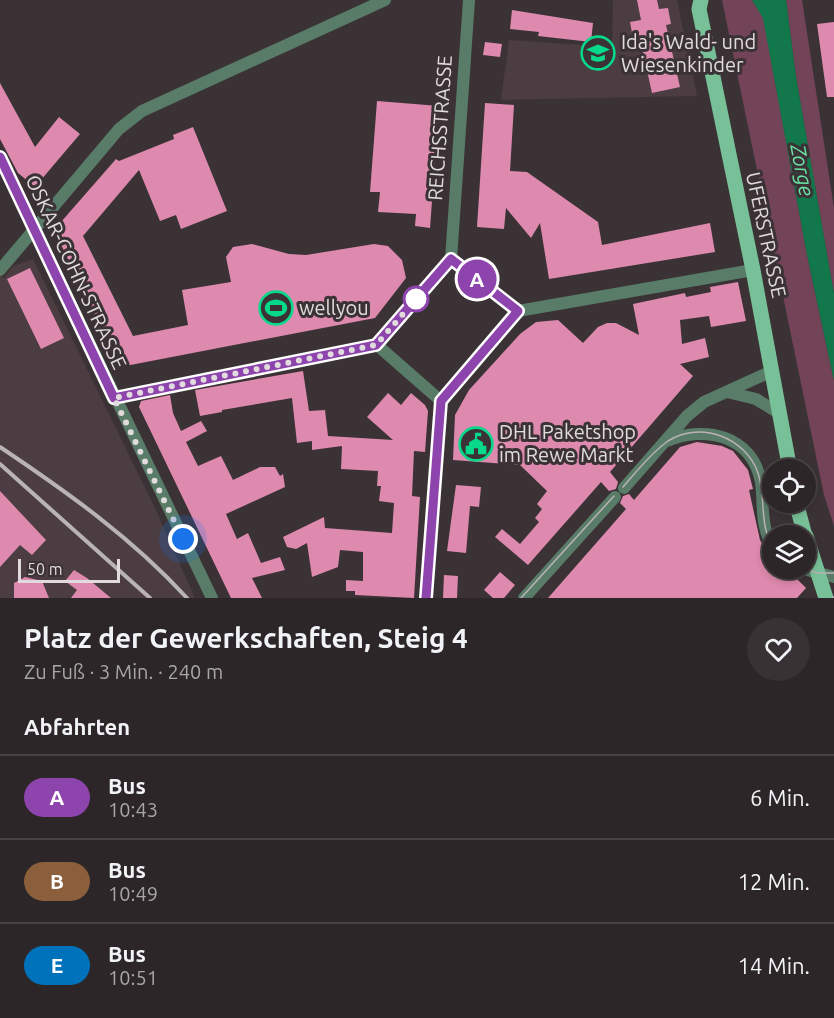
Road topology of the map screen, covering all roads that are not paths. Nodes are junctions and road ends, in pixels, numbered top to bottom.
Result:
1 (386, 0) edge
2 (469, 0) edge
3 (700, 5) edge
4 (1, 162) edge
5 (35, 231) junction
6 (451, 259) junction
7 (0, 270) edge
8 (753, 270) junction
9 (518, 311) junction
10 (376, 345) junction
11 (772, 371) junction
12 (727, 392) junction
13 (114, 398) junction
14 (441, 401) junction
15 (779, 413) junction
16 (665, 442) junction
17 (788, 459) edge
18 (765, 525) edge
19 (816, 565) edge
20 (816, 572) edge
21 (819, 573) junction
22 (834, 577) edge
23 (828, 594) edge
24 (212, 598) edge
25 (426, 598) edge
26 (524, 598) edge

1 - 5 street
2 - 6 street, REICHSSTRASSE
3 - 8 main road, UFERSTRASSE
4 - 5 street, OSKAR-COHN-STRASSE
5 - 7 street
5 - 13 street, OSKAR-COHN-STRASSE
6 - 9 street
6 - 10 street
8 - 9 street
8 - 11 main road, UFERSTRASSE
9 - 14 street
10 - 13 street
10 - 14 street
11 - 12 street
11 - 15 main road, UFERSTRASSE
12 - 15 street
12 - 16 street
13 - 24 street, OSKAR-COHN-STRASSE
14 - 25 street
15 - 17 main road, UFERSTRASSE
16 - 18 street
16 - 26 street
19 - 21 main road
20 - 21 street
21 - 22 street
21 - 23 main road

